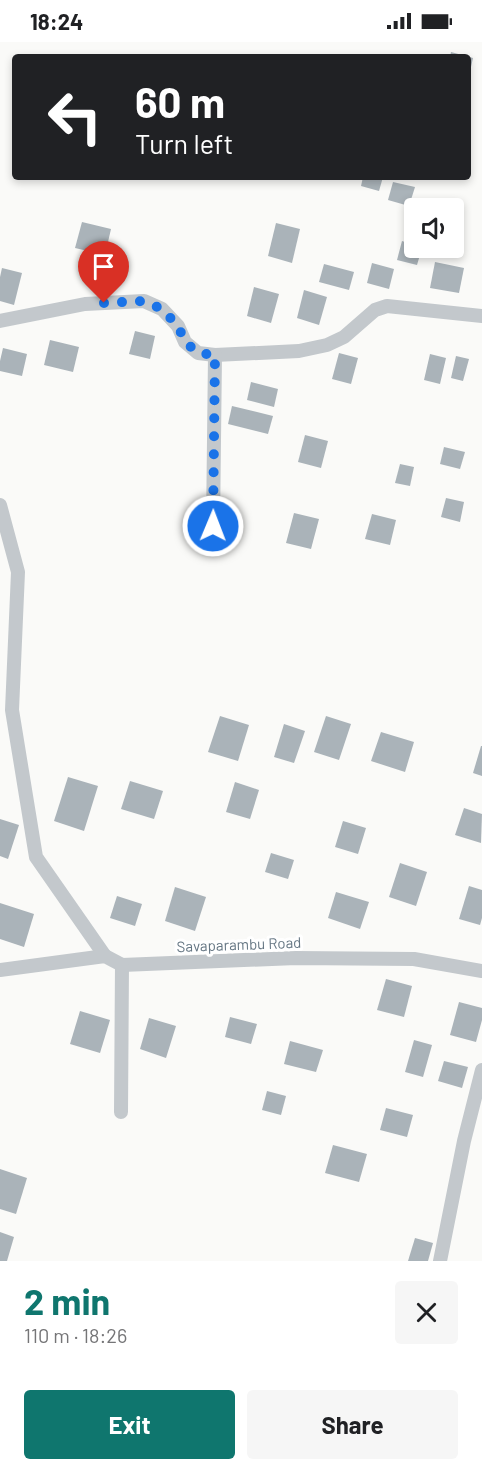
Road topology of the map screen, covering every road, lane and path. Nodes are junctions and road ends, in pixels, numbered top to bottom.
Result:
1 (482, 316) edge
2 (0, 321) edge
3 (215, 355) junction
4 (0, 506) edge
5 (213, 526) dead end
6 (105, 956) junction
7 (122, 965) junction
8 (0, 970) edge
9 (482, 971) edge
10 (482, 1070) edge
11 (121, 1112) dead end
12 (440, 1261) edge

1 - 3 street
2 - 3 street
3 - 5 street
4 - 6 street
6 - 7 street
6 - 8 street
7 - 9 street, Savaparambu Road
7 - 11 street
10 - 12 street

